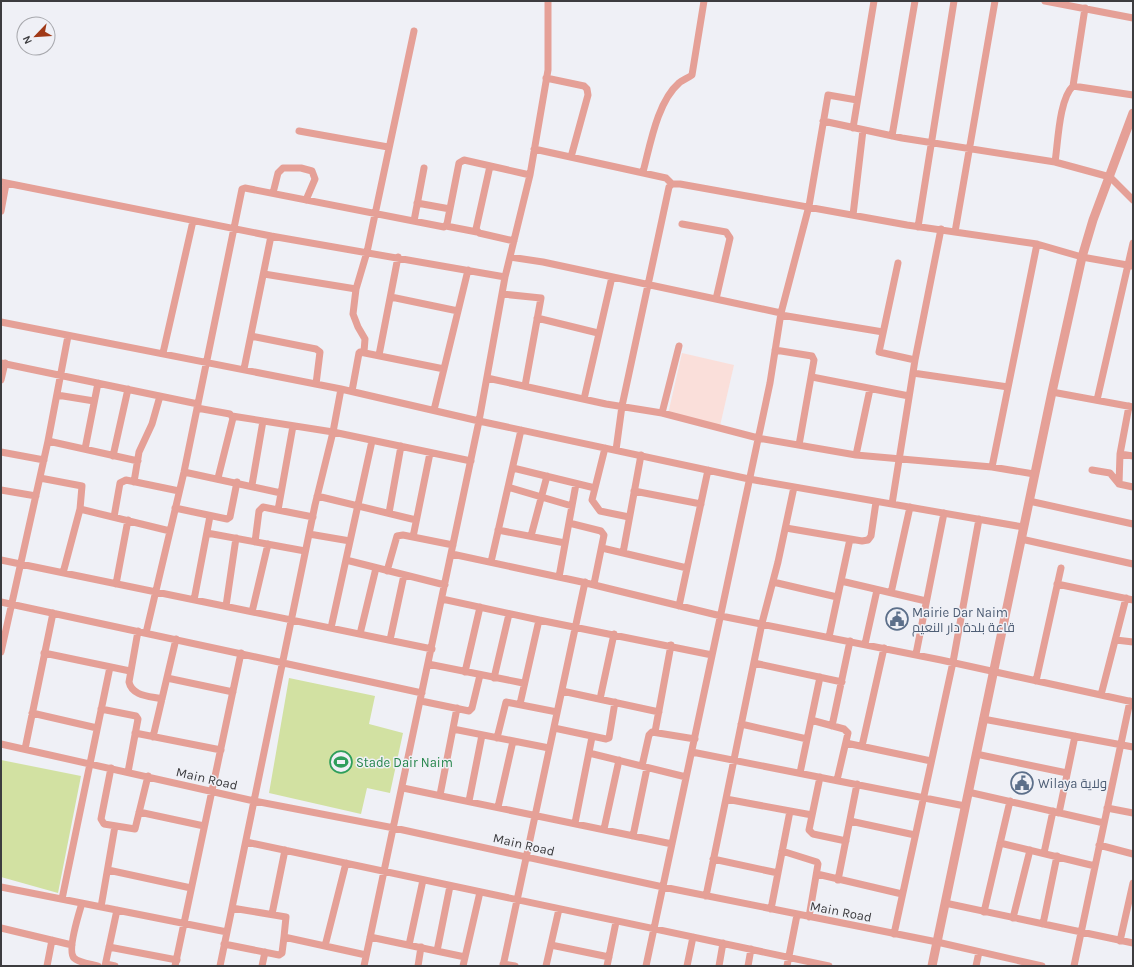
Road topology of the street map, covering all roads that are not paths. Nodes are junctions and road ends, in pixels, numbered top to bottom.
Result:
1 (548, 1) edge
2 (704, 1) edge
3 (874, 1) edge
4 (915, 1) edge
5 (954, 1) edge
6 (995, 1) edge
7 (1045, 1) edge
8 (1085, 8) junction
9 (1133, 18) edge
10 (414, 31) dead end
11 (546, 78) junction
12 (1073, 86) junction
13 (1133, 95) edge
14 (858, 100) junction
15 (1133, 113) edge
16 (823, 122) junction
17 (853, 128) junction
18 (863, 130) junction
19 (299, 131) dead end
20 (892, 136) junction
21 (930, 142) junction
22 (388, 147) junction
23 (968, 148) junction
24 (534, 149) junction
25 (572, 157) junction
26 (1055, 162) junction
27 (490, 166) junction
28 (424, 168) dead end
29 (643, 172) junction
30 (530, 175) junction
31 (1110, 177) junction
32 (4, 183) edge
33 (672, 184) junction
34 (274, 193) junction
35 (306, 200) junction
36 (1133, 200) edge
37 (417, 203) junction
38 (810, 206) junction
39 (450, 209) junction
40 (1, 211) edge
41 (375, 213) junction
42 (853, 215) junction
43 (193, 221) junction
44 (414, 221) junction
45 (682, 224) dead end
46 (446, 226) junction
47 (918, 227) junction
48 (234, 229) junction
49 (941, 230) junction
50 (477, 232) junction
51 (955, 232) junction
52 (271, 236) junction
53 (514, 241) junction
54 (1133, 243) edge
55 (1037, 244) junction
56 (367, 252) junction
57 (398, 257) junction
58 (510, 257) junction
59 (1082, 257) junction
60 (898, 263) dead end
61 (1130, 265) edge
62 (468, 270) junction
63 (264, 274) junction
64 (505, 277) junction
65 (612, 277) junction
66 (649, 284) junction
67 (356, 289) junction
68 (502, 294) junction
69 (391, 297) junction
70 (716, 299) junction
71 (458, 311) junction
72 (781, 314) junction
73 (537, 318) junction
74 (1, 322) edge
75 (883, 332) junction
76 (598, 333) junction
77 (68, 336) junction
78 (251, 336) junction
79 (679, 346) dead end
80 (775, 350) junction
81 (364, 352) junction
82 (163, 353) junction
83 (379, 356) junction
84 (915, 360) junction
85 (205, 362) junction
86 (3, 363) edge
87 (244, 369) junction
88 (444, 369) junction
89 (913, 373) junction
90 (62, 374) junction
91 (812, 377) junction
92 (487, 378) junction
93 (1, 380) edge
94 (98, 383) junction
95 (316, 384) junction
96 (525, 386) junction
97 (1008, 387) junction
98 (128, 389) junction
99 (341, 389) junction
100 (870, 389) junction
101 (352, 391) junction
102 (1052, 392) junction
103 (57, 395) junction
104 (160, 396) junction
105 (909, 396) junction
106 (584, 398) junction
107 (1097, 400) junction
108 (94, 401) junction
109 (198, 406) junction
110 (622, 406) junction
111 (1131, 407) edge
112 (434, 410) junction
113 (662, 413) junction
114 (232, 416) junction
115 (263, 421) junction
116 (479, 421) junction
117 (293, 426) junction
118 (521, 430) junction
119 (333, 432) junction
120 (758, 438) junction
121 (48, 441) junction
122 (372, 441) junction
123 (799, 445) junction
124 (401, 446) junction
125 (605, 448) junction
126 (85, 449) junction
127 (616, 450) junction
128 (1, 452) edge
129 (430, 453) junction
130 (1120, 454) junction
131 (641, 455) junction
132 (856, 455) junction
133 (113, 456) junction
134 (1133, 456) edge
135 (899, 457) junction
136 (44, 460) junction
137 (138, 461) junction
138 (471, 461) junction
139 (992, 467) junction
140 (513, 468) junction
141 (708, 470) junction
142 (1092, 470) dead end
143 (184, 472) junction
144 (1034, 474) junction
145 (547, 476) junction
146 (40, 478) junction
147 (218, 478) junction
148 (749, 479) junction
149 (134, 482) junction
150 (237, 482) junction
151 (576, 484) junction
152 (1119, 484) junction
153 (252, 485) junction
154 (794, 486) junction
155 (508, 487) junction
156 (1133, 487) edge
157 (595, 488) junction
158 (1, 490) edge
159 (179, 491) junction
160 (634, 491) junction
161 (281, 492) junction
162 (36, 496) junction
163 (317, 496) junction
164 (541, 497) junction
165 (1029, 501) junction
166 (876, 502) junction
167 (701, 504) junction
168 (892, 504) junction
169 (358, 505) junction
170 (572, 506) junction
171 (910, 507) junction
172 (175, 508) junction
173 (80, 509) junction
174 (278, 510) junction
175 (389, 513) junction
176 (944, 513) junction
177 (210, 516) junction
178 (629, 516) junction
179 (114, 517) junction
180 (312, 517) junction
181 (979, 519) junction
182 (128, 520) junction
183 (416, 520) junction
184 (569, 524) junction
185 (1133, 524) edge
186 (1023, 527) junction
187 (786, 528) junction
188 (498, 530) junction
189 (170, 531) junction
190 (207, 533) junction
191 (309, 534) junction
192 (531, 536) junction
193 (413, 537) junction
194 (236, 538) junction
195 (850, 539) junction
196 (1021, 539) junction
197 (350, 541) junction
198 (255, 542) junction
199 (565, 543) junction
200 (268, 544) junction
201 (454, 545) junction
202 (602, 548) junction
203 (306, 551) junction
204 (623, 553) junction
205 (452, 554) junction
206 (1, 560) edge
207 (346, 560) junction
208 (491, 562) junction
209 (21, 564) junction
210 (1133, 564) edge
211 (376, 568) junction
212 (687, 568) junction
213 (1060, 568) dead end
214 (387, 570) junction
215 (63, 573) junction
216 (404, 575) junction
217 (559, 577) junction
218 (841, 581) junction
219 (585, 582) junction
220 (773, 582) junction
221 (116, 584) junction
222 (594, 584) junction
223 (1057, 584) junction
224 (445, 585) junction
225 (878, 590) junction
226 (156, 592) junction
227 (891, 593) junction
228 (838, 597) junction
229 (442, 599) junction
230 (1130, 599) edge
231 (194, 600) junction
232 (926, 601) junction
233 (1, 602) edge
234 (12, 604) junction
235 (226, 606) junction
236 (679, 606) junction
237 (480, 607) junction
238 (252, 612) junction
239 (53, 613) junction
240 (509, 614) junction
241 (721, 616) junction
242 (292, 620) junction
243 (539, 620) junction
244 (762, 624) junction
245 (575, 626) junction
246 (331, 628) junction
247 (138, 631) junction
248 (146, 633) junction
249 (360, 634) junction
250 (614, 634) junction
251 (829, 637) junction
252 (176, 639) junction
253 (390, 640) junction
254 (1116, 640) junction
255 (850, 641) junction
256 (1133, 642) edge
257 (865, 644) junction
258 (671, 645) junction
259 (884, 648) junction
260 (432, 649) junction
261 (1, 652) edge
262 (44, 652) junction
263 (242, 653) junction
264 (916, 654) junction
265 (712, 655) junction
266 (283, 662) junction
267 (953, 662) junction
268 (754, 663) junction
269 (428, 664) junction
270 (110, 667) junction
271 (130, 671) junction
272 (465, 672) junction
273 (993, 672) junction
274 (480, 675) junction
275 (820, 677) junction
276 (167, 678) junction
277 (494, 678) junction
278 (1036, 681) junction
279 (842, 682) junction
280 (523, 683) junction
281 (562, 691) junction
282 (233, 692) junction
283 (422, 693) junction
284 (1101, 695) junction
285 (162, 699) junction
286 (600, 699) junction
287 (421, 701) junction
288 (615, 702) junction
289 (1132, 702) edge
290 (520, 704) junction
291 (457, 708) junction
292 (101, 709) junction
293 (557, 712) junction
294 (659, 712) junction
295 (32, 714) junction
296 (983, 719) junction
297 (811, 720) junction
298 (741, 724) junction
299 (832, 726) junction
300 (97, 728) junction
301 (554, 728) junction
302 (453, 729) junction
303 (656, 732) junction
304 (136, 733) junction
305 (482, 735) junction
306 (1075, 736) junction
307 (153, 737) junction
308 (592, 737) junction
309 (497, 738) junction
310 (694, 739) junction
311 (807, 739) junction
312 (513, 741) junction
313 (846, 743) junction
314 (1, 744) edge
315 (1121, 744) junction
316 (862, 746) junction
317 (1133, 747) edge
318 (549, 748) junction
319 (25, 749) junction
320 (221, 750) junction
321 (692, 752) junction
322 (589, 753) junction
323 (976, 754) junction
324 (619, 760) junction
325 (734, 760) junction
326 (931, 761) junction
327 (89, 763) junction
328 (645, 767) junction
329 (111, 768) junction
330 (128, 772) junction
331 (800, 773) junction
332 (1067, 773) junction
333 (148, 776) junction
334 (686, 777) junction
335 (820, 777) junction
336 (837, 780) junction
337 (857, 784) junction
338 (402, 788) junction
339 (212, 791) junction
340 (968, 792) junction
341 (440, 795) junction
342 (923, 797) junction
343 (726, 799) junction
344 (254, 801) junction
345 (469, 801) junction
346 (1010, 801) junction
347 (965, 806) junction
348 (498, 807) junction
349 (1107, 808) junction
350 (790, 811) junction
351 (140, 812) junction
352 (1056, 812) junction
353 (1133, 813) edge
354 (535, 815) junction
355 (812, 815) junction
356 (850, 821) junction
357 (575, 823) junction
358 (1104, 823) junction
359 (115, 826) junction
360 (204, 826) junction
361 (394, 828) junction
362 (604, 829) junction
363 (915, 835) junction
364 (634, 836) junction
365 (846, 841) junction
366 (246, 842) junction
367 (1000, 843) junction
368 (672, 844) junction
369 (1100, 845) junction
370 (285, 850) junction
371 (1030, 850) junction
372 (782, 851) junction
373 (1044, 853) junction
374 (1133, 854) edge
375 (526, 856) junction
376 (1057, 856) junction
377 (713, 859) junction
378 (346, 863) junction
379 (1095, 866) junction
380 (108, 870) junction
381 (385, 872) junction
382 (778, 873) junction
383 (817, 874) junction
384 (423, 880) junction
385 (838, 880) junction
386 (1133, 883) edge
387 (450, 886) junction
388 (1, 887) edge
389 (191, 888) junction
390 (663, 888) junction
391 (480, 892) junction
392 (902, 894) junction
393 (706, 896) junction
394 (62, 899) junction
395 (517, 900) junction
396 (82, 903) junction
397 (945, 903) junction
398 (101, 907) junction
399 (232, 908) junction
400 (559, 909) junction
401 (771, 909) junction
402 (117, 910) junction
403 (984, 912) junction
404 (272, 914) junction
405 (797, 914) junction
406 (809, 917) junction
407 (1013, 918) junction
408 (616, 922) junction
409 (185, 924) junction
410 (1043, 924) junction
411 (1, 928) edge
412 (654, 930) junction
413 (227, 932) junction
414 (1081, 933) junction
415 (894, 934) junction
416 (284, 937) junction
417 (370, 937) junction
418 (693, 937) junction
419 (52, 940) junction
420 (1120, 941) junction
421 (937, 942) junction
422 (724, 943) junction
423 (1133, 943) edge
424 (224, 944) junction
425 (72, 945) junction
426 (409, 945) junction
427 (551, 945) junction
428 (325, 946) junction
429 (109, 947) junction
430 (421, 948) junction
431 (751, 949) junction
432 (437, 951) junction
433 (265, 952) junction
434 (979, 952) junction
435 (366, 955) junction
436 (73, 957) junction
437 (465, 957) junction
438 (609, 957) junction
439 (788, 957) junction
440 (176, 963) edge
441 (105, 965) edge
442 (503, 965) edge
443 (47, 966) edge
444 (74, 966) edge
445 (98, 966) edge
446 (115, 966) edge
447 (220, 966) edge
448 (262, 966) edge
449 (364, 966) edge
450 (418, 966) edge
451 (463, 966) edge
452 (515, 966) edge
453 (546, 966) edge
454 (607, 966) edge
455 (646, 966) edge
456 (687, 966) edge
457 (719, 966) edge
458 (748, 966) edge
459 (787, 966) edge
460 (829, 966) edge
461 (932, 966) edge
462 (976, 966) edge
463 (1042, 966) edge
464 (1074, 966) edge

1 - 11 street
2 - 29 street
3 - 14 street
4 - 20 street
5 - 21 street
6 - 23 street
7 - 8 street
8 - 9 street
8 - 12 street
10 - 22 street
11 - 24 street
11 - 25 street
12 - 13 street
12 - 26 street
14 - 16 street
14 - 17 street
15 - 31 street
16 - 17 street
16 - 38 street
17 - 18 street
18 - 20 street
18 - 42 street
19 - 22 street
20 - 21 street
21 - 23 street
21 - 47 street
22 - 41 street
23 - 26 street
23 - 51 street
24 - 25 street
24 - 30 street
25 - 29 street
26 - 31 street
27 - 30 street
27 - 39 street
27 - 50 street
28 - 37 street
29 - 33 street
30 - 53 street
31 - 36 street
31 - 59 street
32 - 40 street
32 - 43 street
33 - 38 street
33 - 66 street
34 - 35 street
34 - 35 street
34 - 48 street
35 - 41 street
37 - 39 street
37 - 44 street
38 - 42 street
38 - 72 street
39 - 46 street
41 - 44 street
41 - 56 street
42 - 47 street
43 - 48 street
43 - 82 street
44 - 46 street
45 - 70 street
46 - 50 street
47 - 49 street
48 - 52 street
48 - 85 street
49 - 51 street
49 - 84 street
50 - 53 street
51 - 55 street
52 - 56 street
52 - 63 street
53 - 58 street
54 - 61 street
55 - 59 street
55 - 97 street
56 - 57 street
56 - 67 street
57 - 62 street
57 - 69 street
58 - 64 street
58 - 65 street
59 - 61 street
59 - 102 street
60 - 75 street
61 - 107 street
62 - 64 street
62 - 71 street
63 - 67 street
63 - 78 street
64 - 68 street
65 - 66 street
65 - 76 street
66 - 70 street
66 - 110 street
67 - 81 street
68 - 73 street
68 - 92 street
69 - 71 street
69 - 83 street
70 - 72 street
71 - 88 street
72 - 75 street
72 - 80 street
73 - 76 street
73 - 96 street
74 - 77 street
75 - 84 street
76 - 106 street
77 - 82 street
77 - 90 street
78 - 87 street
78 - 95 street
79 - 113 street
80 - 91 street
80 - 120 street
81 - 83 street
81 - 101 street
82 - 85 street
83 - 88 street
84 - 89 street
85 - 87 street
85 - 109 street
86 - 90 street
86 - 93 street
87 - 95 street
88 - 112 street
89 - 97 street
89 - 105 street
90 - 94 street
90 - 103 street
91 - 100 street
91 - 123 street
92 - 96 street
92 - 116 street
94 - 98 street
94 - 108 street
95 - 99 street
96 - 106 street
97 - 139 street
98 - 104 street
98 - 133 street
99 - 101 street
99 - 119 street
100 - 105 street
100 - 132 street
101 - 112 street
102 - 107 street
102 - 144 street
103 - 108 street
103 - 121 street
104 - 109 street
104 - 137 street
105 - 135 street
106 - 110 street
107 - 111 street
108 - 126 street
109 - 114 street
109 - 143 street
110 - 113 street
110 - 127 street
111 - 130 street
112 - 116 street
113 - 120 street
114 - 115 street
114 - 147 street
115 - 117 street
115 - 153 street
116 - 118 street
116 - 138 street
117 - 119 street
117 - 161 street
118 - 125 street
118 - 140 street
119 - 122 street
119 - 163 street
120 - 123 street
120 - 148 street
121 - 126 street
121 - 136 street
122 - 124 street
122 - 169 street
123 - 132 street
124 - 129 street
124 - 175 street
125 - 127 street
125 - 157 street
126 - 133 street
127 - 131 street
128 - 136 street
129 - 138 street
129 - 183 street
130 - 134 street
130 - 152 street
131 - 141 street
131 - 160 street
132 - 135 street
133 - 137 street
135 - 139 street
135 - 168 street
136 - 146 street
137 - 149 street
138 - 201 street
139 - 144 street
140 - 145 street
140 - 155 street
141 - 148 street
141 - 167 street
142 - 152 street
143 - 147 street
143 - 159 street
144 - 165 street
145 - 151 street
145 - 164 street
146 - 162 street
146 - 173 street
147 - 150 street
148 - 154 street
148 - 241 street
149 - 159 street
149 - 179 street
150 - 153 street
150 - 177 street
151 - 157 street
151 - 170 street
152 - 156 street
153 - 161 street
154 - 166 street
154 - 187 street
155 - 164 street
155 - 188 street
157 - 178 street
158 - 162 street
159 - 172 street
160 - 167 street
160 - 178 street
161 - 174 street
162 - 209 street
163 - 169 street
163 - 180 street
164 - 170 street
164 - 192 street
165 - 185 street
165 - 186 street
166 - 168 street
166 - 195 street
167 - 212 street
168 - 171 street
169 - 175 street
169 - 197 street
170 - 184 street
171 - 176 street
171 - 227 street
172 - 177 street
172 - 189 street
173 - 179 street
173 - 215 street
174 - 180 street
174 - 198 street
175 - 183 street
176 - 181 street
176 - 232 street
177 - 190 street
178 - 204 street
179 - 182 street
180 - 191 street
181 - 186 street
181 - 267 street
182 - 189 street
182 - 221 street
183 - 193 street
184 - 199 street
184 - 202 street
186 - 196 street
187 - 195 street
187 - 220 street
188 - 192 street
188 - 208 street
189 - 226 street
190 - 194 street
190 - 231 street
191 - 197 street
191 - 203 street
192 - 199 street
193 - 201 street
193 - 214 street
194 - 198 street
194 - 235 street
195 - 218 street
196 - 210 street
196 - 273 street
197 - 207 street
198 - 200 street
199 - 217 street
200 - 203 street
200 - 238 street
201 - 205 street
202 - 204 street
202 - 222 street
203 - 242 street
204 - 212 street
205 - 208 street
205 - 224 street
206 - 209 street
207 - 211 street
207 - 246 street
208 - 217 street
209 - 215 street
209 - 234 street
211 - 214 street
211 - 249 street
212 - 236 street
213 - 223 street
214 - 216 street
215 - 221 street
216 - 224 street
216 - 253 street
217 - 219 street
218 - 225 street
218 - 228 street
219 - 222 street
219 - 245 street
220 - 228 street
220 - 244 street
221 - 226 street
222 - 236 street
223 - 230 street
223 - 278 street
224 - 229 street
225 - 227 street
225 - 257 street
226 - 231 street
226 - 248 street
227 - 232 street
228 - 251 street
229 - 237 street
229 - 260 street
230 - 254 street
231 - 235 street
232 - 264 street
233 - 234 street
234 - 239 street
234 - 261 street
235 - 238 street
236 - 241 street
237 - 240 street
237 - 272 street
238 - 242 street
239 - 247 street
239 - 262 street
240 - 243 street
240 - 277 street
241 - 244 street
241 - 265 street
242 - 246 street
242 - 266 street
243 - 245 street
243 - 280 street
244 - 251 street
244 - 268 street
245 - 250 street
245 - 281 street
246 - 249 street
247 - 248 street
247 - 271 street
248 - 252 street
249 - 253 street
250 - 258 street
250 - 286 street
251 - 255 street
252 - 263 street
252 - 276 street
253 - 260 street
254 - 256 street
254 - 284 street
255 - 257 street
255 - 279 street
257 - 259 street
258 - 265 street
258 - 294 street
259 - 264 street
259 - 316 street
260 - 269 street
262 - 270 street
262 - 295 street
263 - 266 street
263 - 282 street
264 - 267 street
265 - 310 street
266 - 283 street
266 - 344 street
267 - 273 street
267 - 326 street
268 - 275 street
268 - 298 street
269 - 272 street
269 - 283 street
270 - 271 street
270 - 292 street
271 - 285 street
272 - 274 street
273 - 278 street
273 - 296 street
274 - 277 street
274 - 291 street
275 - 279 street
275 - 297 street
276 - 282 street
276 - 285 street
277 - 280 street
278 - 284 street
279 - 299 street
280 - 290 street
281 - 286 street
281 - 293 street
282 - 320 street
283 - 287 street
284 - 289 street
285 - 307 street
286 - 288 street
287 - 291 street
287 - 338 street
288 - 294 street
288 - 308 street
289 - 315 street
290 - 293 street
290 - 309 street
291 - 302 street
292 - 300 street
292 - 304 street
293 - 301 street
294 - 303 street
295 - 300 street
295 - 319 street
296 - 306 street
296 - 323 street
297 - 299 street
297 - 311 street
298 - 311 street
298 - 325 street
299 - 313 street
300 - 327 street
301 - 308 street
301 - 318 street
302 - 305 street
302 - 341 street
303 - 310 street
303 - 328 street
304 - 307 street
304 - 330 street
305 - 309 street
305 - 345 street
306 - 315 street
306 - 332 street
307 - 320 street
308 - 322 street
309 - 312 street
310 - 321 street
311 - 331 street
312 - 318 street
312 - 348 street
313 - 316 street
313 - 336 street
314 - 319 street, Main Road
315 - 317 street
315 - 349 street
316 - 326 street
318 - 354 street
319 - 327 street, Main Road
320 - 339 street
321 - 325 street
321 - 334 street
322 - 324 street
322 - 357 street
323 - 332 street
323 - 340 street
324 - 328 street
324 - 362 street
325 - 331 street
325 - 343 street
326 - 342 street
327 - 329 street, Main Road
327 - 394 street
328 - 334 street
328 - 364 street
329 - 330 street, Main Road
329 - 359 street
330 - 333 street, Main Road
331 - 335 street
332 - 352 street
333 - 339 street, Main Road
333 - 351 street
334 - 368 street
335 - 336 street
335 - 355 street
336 - 337 street
337 - 342 street
337 - 356 street
338 - 341 street
338 - 361 street
339 - 344 street, Main Road
339 - 360 street
340 - 346 street
340 - 347 street
341 - 345 street
342 - 347 street
342 - 363 street
343 - 350 street
343 - 377 street
344 - 361 street, Main Road
344 - 366 street
345 - 348 street
346 - 352 street
346 - 367 street
347 - 397 street
348 - 354 street
349 - 353 street
349 - 358 street
350 - 355 street
350 - 372 street
351 - 359 street
351 - 360 street
352 - 358 street
352 - 373 street
354 - 357 street
354 - 375 street
355 - 365 street
356 - 363 street
356 - 365 street
357 - 362 street
358 - 369 street
359 - 380 street
360 - 389 street
361 - 375 street, Main Road
361 - 381 street
362 - 364 street
363 - 392 street
364 - 368 street
365 - 385 street
366 - 370 street
366 - 399 street
367 - 371 street
367 - 403 street
368 - 390 street
369 - 374 street
369 - 379 street
370 - 378 street
370 - 404 street
371 - 373 street
371 - 407 street
372 - 382 street
372 - 383 street
373 - 376 street
375 - 390 street, Main Road
375 - 395 street
376 - 379 street
376 - 410 street
377 - 382 street
377 - 393 street
378 - 381 street
378 - 428 street
379 - 414 street
380 - 389 street
380 - 398 street
381 - 384 street
381 - 417 street
382 - 401 street
383 - 385 street
383 - 406 street
384 - 387 street
384 - 426 street
385 - 392 street
386 - 420 street
387 - 391 street
387 - 432 street
388 - 394 street
389 - 409 street
390 - 393 street, Main Road
390 - 412 street
391 - 395 street
391 - 437 street
392 - 415 street
393 - 401 street, Main Road
394 - 396 street
395 - 400 street
395 - 442 street
396 - 398 street
396 - 425 street
397 - 403 street
397 - 421 street
398 - 402 street
399 - 404 street
399 - 413 street
400 - 408 street
400 - 427 street
401 - 405 street, Main Road
402 - 409 street
402 - 429 street
403 - 407 street
404 - 416 street
405 - 406 street, Main Road
405 - 439 street
406 - 415 street, Main Road
407 - 410 street
408 - 412 street
408 - 438 street
409 - 413 street
409 - 440 street
410 - 414 street
411 - 419 street
412 - 418 street
412 - 455 street
413 - 424 street
414 - 420 street
414 - 464 street
415 - 421 street, Main Road
416 - 428 street
416 - 433 street
417 - 426 street
417 - 435 street
418 - 422 street
418 - 456 street
419 - 425 street
419 - 443 street
420 - 423 street
421 - 434 street, Main Road
421 - 461 street
422 - 431 street
422 - 457 street
424 - 433 street
424 - 447 street
425 - 436 street
426 - 430 street
427 - 438 street
427 - 453 street
428 - 435 street
429 - 440 street
429 - 441 street
430 - 432 street
430 - 450 street
431 - 439 street
431 - 458 street
432 - 437 street
433 - 448 street
434 - 462 street
434 - 463 street, Main Road
435 - 449 street
436 - 444 street
436 - 445 street
437 - 451 street
438 - 454 street
439 - 459 street
439 - 460 street
441 - 446 street
442 - 452 street

